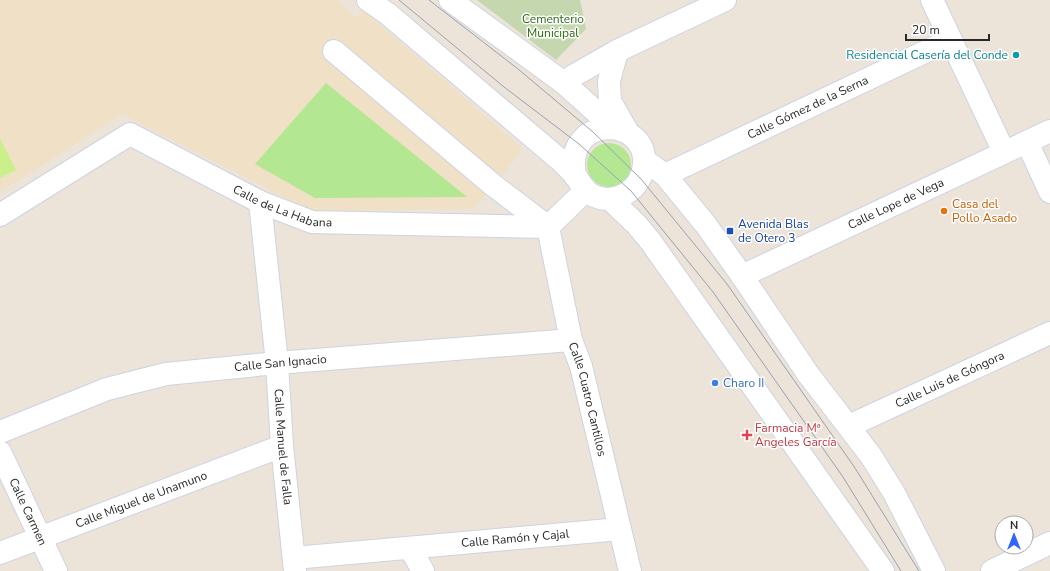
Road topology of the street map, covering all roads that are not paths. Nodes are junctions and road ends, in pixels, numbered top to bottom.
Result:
1 (368, 0) edge
2 (450, 0) edge
3 (725, 0) edge
4 (932, 0) edge
5 (950, 40) junction
6 (334, 51) dead end
7 (617, 51) junction
8 (564, 84) junction
9 (622, 131) junction
10 (1050, 131) edge
11 (1027, 142) junction
12 (1004, 152) junction
13 (644, 160) junction
14 (665, 175) junction
15 (580, 183) junction
16 (1050, 192) edge
17 (610, 199) junction
18 (260, 202) junction
19 (0, 215) edge
20 (548, 227) junction
21 (742, 276) junction
22 (1050, 333) edge
23 (571, 340) junction
24 (277, 363) junction
25 (849, 426) junction
26 (0, 432) edge
27 (282, 446) junction
28 (0, 452) edge
29 (620, 530) junction
30 (40, 538) junction
31 (1050, 543) edge
32 (410, 548) junction
33 (0, 553) edge
34 (295, 564) edge
35 (56, 571) edge
36 (423, 571) edge
37 (630, 571) edge
38 (883, 571) edge
39 (934, 571) edge
40 (992, 571) edge

1 - 15 street
2 - 8 street
3 - 7 street
4 - 5 street
5 - 12 street
5 - 14 street, Calle Gómez de la Serna
6 - 20 street
7 - 8 street
7 - 9 street
8 - 9 street
9 - 13 street
9 - 15 street
10 - 11 street, Calle Lope de Vega
11 - 12 street, Calle Lope de Vega
11 - 16 street
12 - 21 street, Calle Lope de Vega
13 - 14 street
13 - 17 street
14 - 21 street
15 - 17 street
15 - 20 street
17 - 38 street
18 - 19 street, Calle de La Habana
18 - 20 street, Calle de La Habana
18 - 24 street, Calle Manuel de Falla
20 - 23 street, Calle Cuatro Cantillos
21 - 25 street
22 - 25 street, Calle Luis de Góngora
23 - 24 street, Calle San Ignacio
23 - 29 street, Calle Cuatro Cantillos
24 - 26 street, Calle San Ignacio
24 - 27 street, Calle Manuel de Falla
25 - 39 street
27 - 30 street, Calle Miguel de Unamuno
27 - 34 street, Calle Manuel de Falla
28 - 30 street, Calle Carmen
29 - 32 street, Calle Ramón y Cajal
29 - 37 street, Calle Cuatro Cantillos
30 - 33 street, Calle Miguel de Unamuno
30 - 35 street, Calle Carmen
31 - 40 street
32 - 34 street, Calle Ramón y Cajal
32 - 36 street

